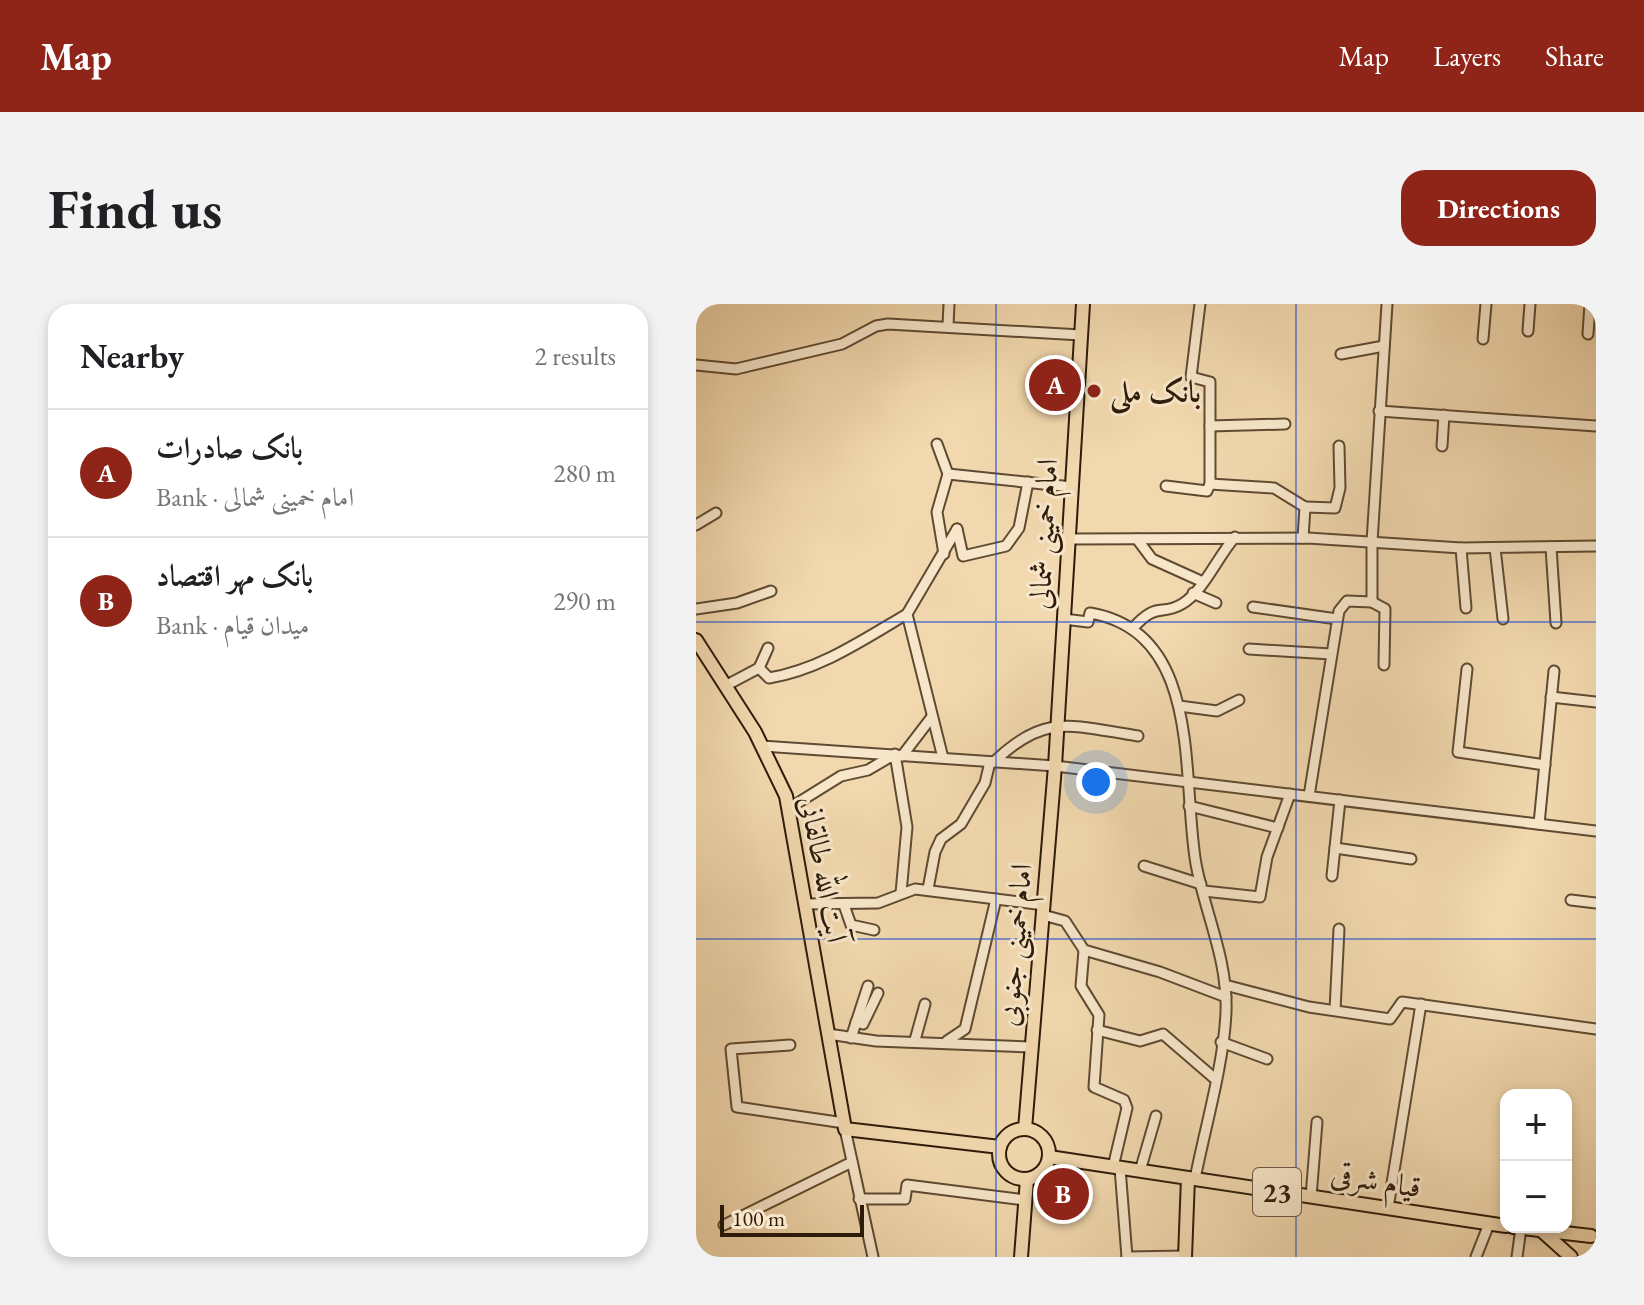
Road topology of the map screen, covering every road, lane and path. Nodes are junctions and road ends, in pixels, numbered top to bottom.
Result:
1 (949, 304) edge
2 (1083, 304) edge
3 (1200, 304) edge
4 (1387, 304) edge
5 (1486, 304) edge
6 (1530, 304) edge
7 (1590, 304) edge
8 (948, 326) junction
9 (1528, 331) dead end
10 (1588, 334) dead end
11 (1081, 335) junction
12 (1483, 339) dead end
13 (1384, 346) junction
14 (1341, 354) dead end
15 (696, 365) edge
16 (1379, 411) junction
17 (1444, 415) junction
18 (1285, 424) dead end
19 (1210, 426) junction
20 (1596, 426) edge
21 (937, 444) dead end
22 (1339, 446) dead end
23 (1442, 446) dead end
24 (948, 474) junction
25 (1028, 482) junction
26 (1210, 484) junction
27 (1166, 486) dead end
28 (1072, 487) junction
29 (1305, 507) junction
30 (716, 513) dead end
31 (696, 525) edge
32 (1235, 537) junction
33 (1303, 538) junction
34 (1069, 539) junction
35 (1137, 539) junction
36 (1372, 542) junction
37 (1596, 546) edge
38 (1551, 547) junction
39 (1461, 548) junction
40 (1495, 548) junction
41 (944, 554) junction
42 (1203, 582) junction
43 (771, 591) dead end
44 (1193, 593) junction
45 (1372, 602) junction
46 (1216, 603) dead end
47 (1253, 607) dead end
48 (1466, 608) dead end
49 (696, 609) edge
50 (907, 614) junction
51 (1064, 619) junction
52 (1337, 619) junction
53 (1503, 619) dead end
54 (1556, 623) dead end
55 (1132, 629) junction
56 (696, 640) edge
57 (768, 648) dead end
58 (1249, 649) dead end
59 (700, 654) edge
60 (1331, 654) junction
61 (1384, 665) dead end
62 (759, 668) junction
63 (1467, 669) dead end
64 (1554, 671) dead end
65 (725, 686) junction
66 (1551, 697) junction
67 (1239, 700) dead end
68 (1596, 702) edge
69 (1179, 706) junction
70 (931, 718) junction
71 (1058, 724) junction
72 (1138, 736) dead end
73 (761, 746) junction
74 (898, 755) junction
75 (943, 758) junction
76 (992, 762) junction
77 (1545, 765) junction
78 (1055, 766) junction
79 (1188, 782) junction
80 (1290, 794) junction
81 (1309, 796) junction
82 (1340, 800) junction
83 (1189, 806) junction
84 (788, 809) junction
85 (1539, 824) junction
86 (1278, 828) junction
87 (1596, 831) edge
88 (1335, 848) junction
89 (1411, 859) dead end
90 (1144, 866) dead end
91 (1332, 876) dead end
92 (1203, 888) junction
93 (928, 889) junction
94 (901, 893) junction
95 (996, 899) junction
96 (1571, 900) dead end
97 (1596, 903) edge
98 (805, 904) junction
99 (844, 905) junction
100 (1043, 910) junction
101 (1339, 929) dead end
102 (874, 930) dead end
103 (1084, 950) junction
104 (1225, 985) junction
105 (868, 986) dead end
106 (878, 993) dead end
107 (1226, 997) junction
108 (925, 1004) dead end
109 (1421, 1004) junction
110 (1335, 1010) junction
111 (856, 1022) junction
112 (1596, 1029) edge
113 (1097, 1030) junction
114 (828, 1034) junction
115 (851, 1038) junction
116 (915, 1040) junction
117 (947, 1041) junction
118 (1221, 1042) junction
119 (790, 1045) dead end
120 (1032, 1047) junction
121 (1267, 1059) dead end
122 (1214, 1078) junction
123 (1156, 1116) dead end
124 (1317, 1122) dead end
125 (844, 1126) junction
126 (1025, 1129) junction
127 (1000, 1147) junction
128 (1049, 1157) junction
129 (852, 1162) junction
130 (1116, 1168) junction
131 (1140, 1171) junction
132 (1027, 1179) junction
133 (1192, 1179) junction
134 (1311, 1197) junction
135 (859, 1199) junction
136 (1025, 1200) junction
137 (1388, 1208) junction
138 (1489, 1224) junction
139 (724, 1225) dead end
140 (1500, 1225) edge
141 (1517, 1233) edge
142 (1544, 1233) edge
143 (1568, 1233) edge
144 (1594, 1235) edge
145 (1185, 1256) edge
146 (873, 1257) edge
147 (1021, 1257) edge
148 (1127, 1257) edge
149 (1476, 1257) edge
150 (1517, 1257) edge
151 (1571, 1257) edge
152 (1578, 1257) edge

1 - 8 street
2 - 11 main road, امام خمینی شمالی
3 - 19 street
4 - 13 street
5 - 12 street
6 - 9 street
7 - 10 street
8 - 11 street
8 - 15 street
11 - 28 main road, امام خمینی شمالی
13 - 14 street
13 - 16 street
16 - 17 street
16 - 36 street
17 - 20 street
17 - 23 street
18 - 19 street
19 - 26 street
21 - 24 street
22 - 29 street
24 - 25 street
24 - 41 street
25 - 28 street
25 - 41 street
26 - 27 street
26 - 29 street
28 - 34 main road, امام خمینی شمالی
29 - 33 street
30 - 31 street
32 - 33 street
32 - 35 street
32 - 42 street
33 - 36 street
34 - 35 street
34 - 51 main road, امام خمینی شمالی
35 - 42 street
36 - 39 street
36 - 45 street
37 - 38 street
38 - 40 street
38 - 54 street
39 - 40 street
39 - 48 street
40 - 53 street
41 - 50 street
42 - 44 street
43 - 49 street
44 - 46 street
44 - 55 street
45 - 52 street
45 - 61 street
47 - 52 street
50 - 62 street
50 - 70 street
51 - 55 street
51 - 71 main road, امام خمینی شمالی
52 - 60 street
55 - 69 street
56 - 59 main road, آیت الله طالقانی
57 - 62 street
58 - 60 street
59 - 65 main road, آیت الله طالقانی
60 - 81 street
62 - 65 street
63 - 77 street
64 - 66 street
65 - 73 main road, آیت الله طالقانی
66 - 68 street
66 - 77 street
67 - 69 street
69 - 79 street
70 - 74 street
70 - 75 street
71 - 72 street
71 - 76 street
71 - 78 main road, امام خمینی شمالی
73 - 74 street
73 - 84 main road, آیت الله طالقانی
74 - 75 street
74 - 84 street
74 - 94 street
75 - 76 street
76 - 78 street
76 - 93 street
77 - 85 street
78 - 79 street
78 - 100 main road, امام خمینی جنوبی
79 - 80 street
79 - 83 street
80 - 81 street
80 - 86 street
81 - 82 street
82 - 85 street
82 - 88 street
83 - 86 street
83 - 92 street
84 - 98 main road, آیت الله طالقانی
85 - 87 street
86 - 92 street
88 - 89 street
88 - 91 street
90 - 92 street
92 - 104 street
93 - 94 street
93 - 95 street
94 - 99 street
95 - 100 street
95 - 117 street
96 - 97 street
98 - 99 street
98 - 114 main road, آیت الله طالقانی
99 - 102 street
100 - 103 street
100 - 120 main road, امام خمینی جنوبی
101 - 110 street
103 - 107 street
103 - 113 street
104 - 107 street
104 - 110 street
105 - 111 street
106 - 111 street
107 - 118 street
108 - 116 street
109 - 110 street
109 - 112 street
109 - 137 street
111 - 115 street
113 - 122 street
113 - 130 street
114 - 115 street
114 - 125 main road, آیت الله طالقانی
115 - 116 street
116 - 117 street
117 - 120 street
118 - 121 street
118 - 122 street
119 - 125 street
120 - 126 main road, امام خمینی جنوبی
122 - 133 street
123 - 131 street
124 - 134 street
125 - 127 main road
125 - 129 street
126 - 127 main road
126 - 128 main road
127 - 132 main road
128 - 130 main road, قیام شرقی / 23
128 - 132 main road
129 - 135 street
129 - 139 street
130 - 131 main road, قیام شرقی / 23
130 - 148 street
131 - 133 main road, قیام شرقی / 23
132 - 136 main road
133 - 134 main road, قیام شرقی / 23
133 - 145 main road
134 - 137 main road, قیام شرقی / 23
135 - 136 street
135 - 146 street
136 - 147 main road
137 - 138 main road, قیام شرقی / 23
138 - 140 main road, قیام شرقی / 23
138 - 149 street
141 - 150 street
142 - 151 main road
143 - 144 main road
144 - 152 main road
145 - 148 street

